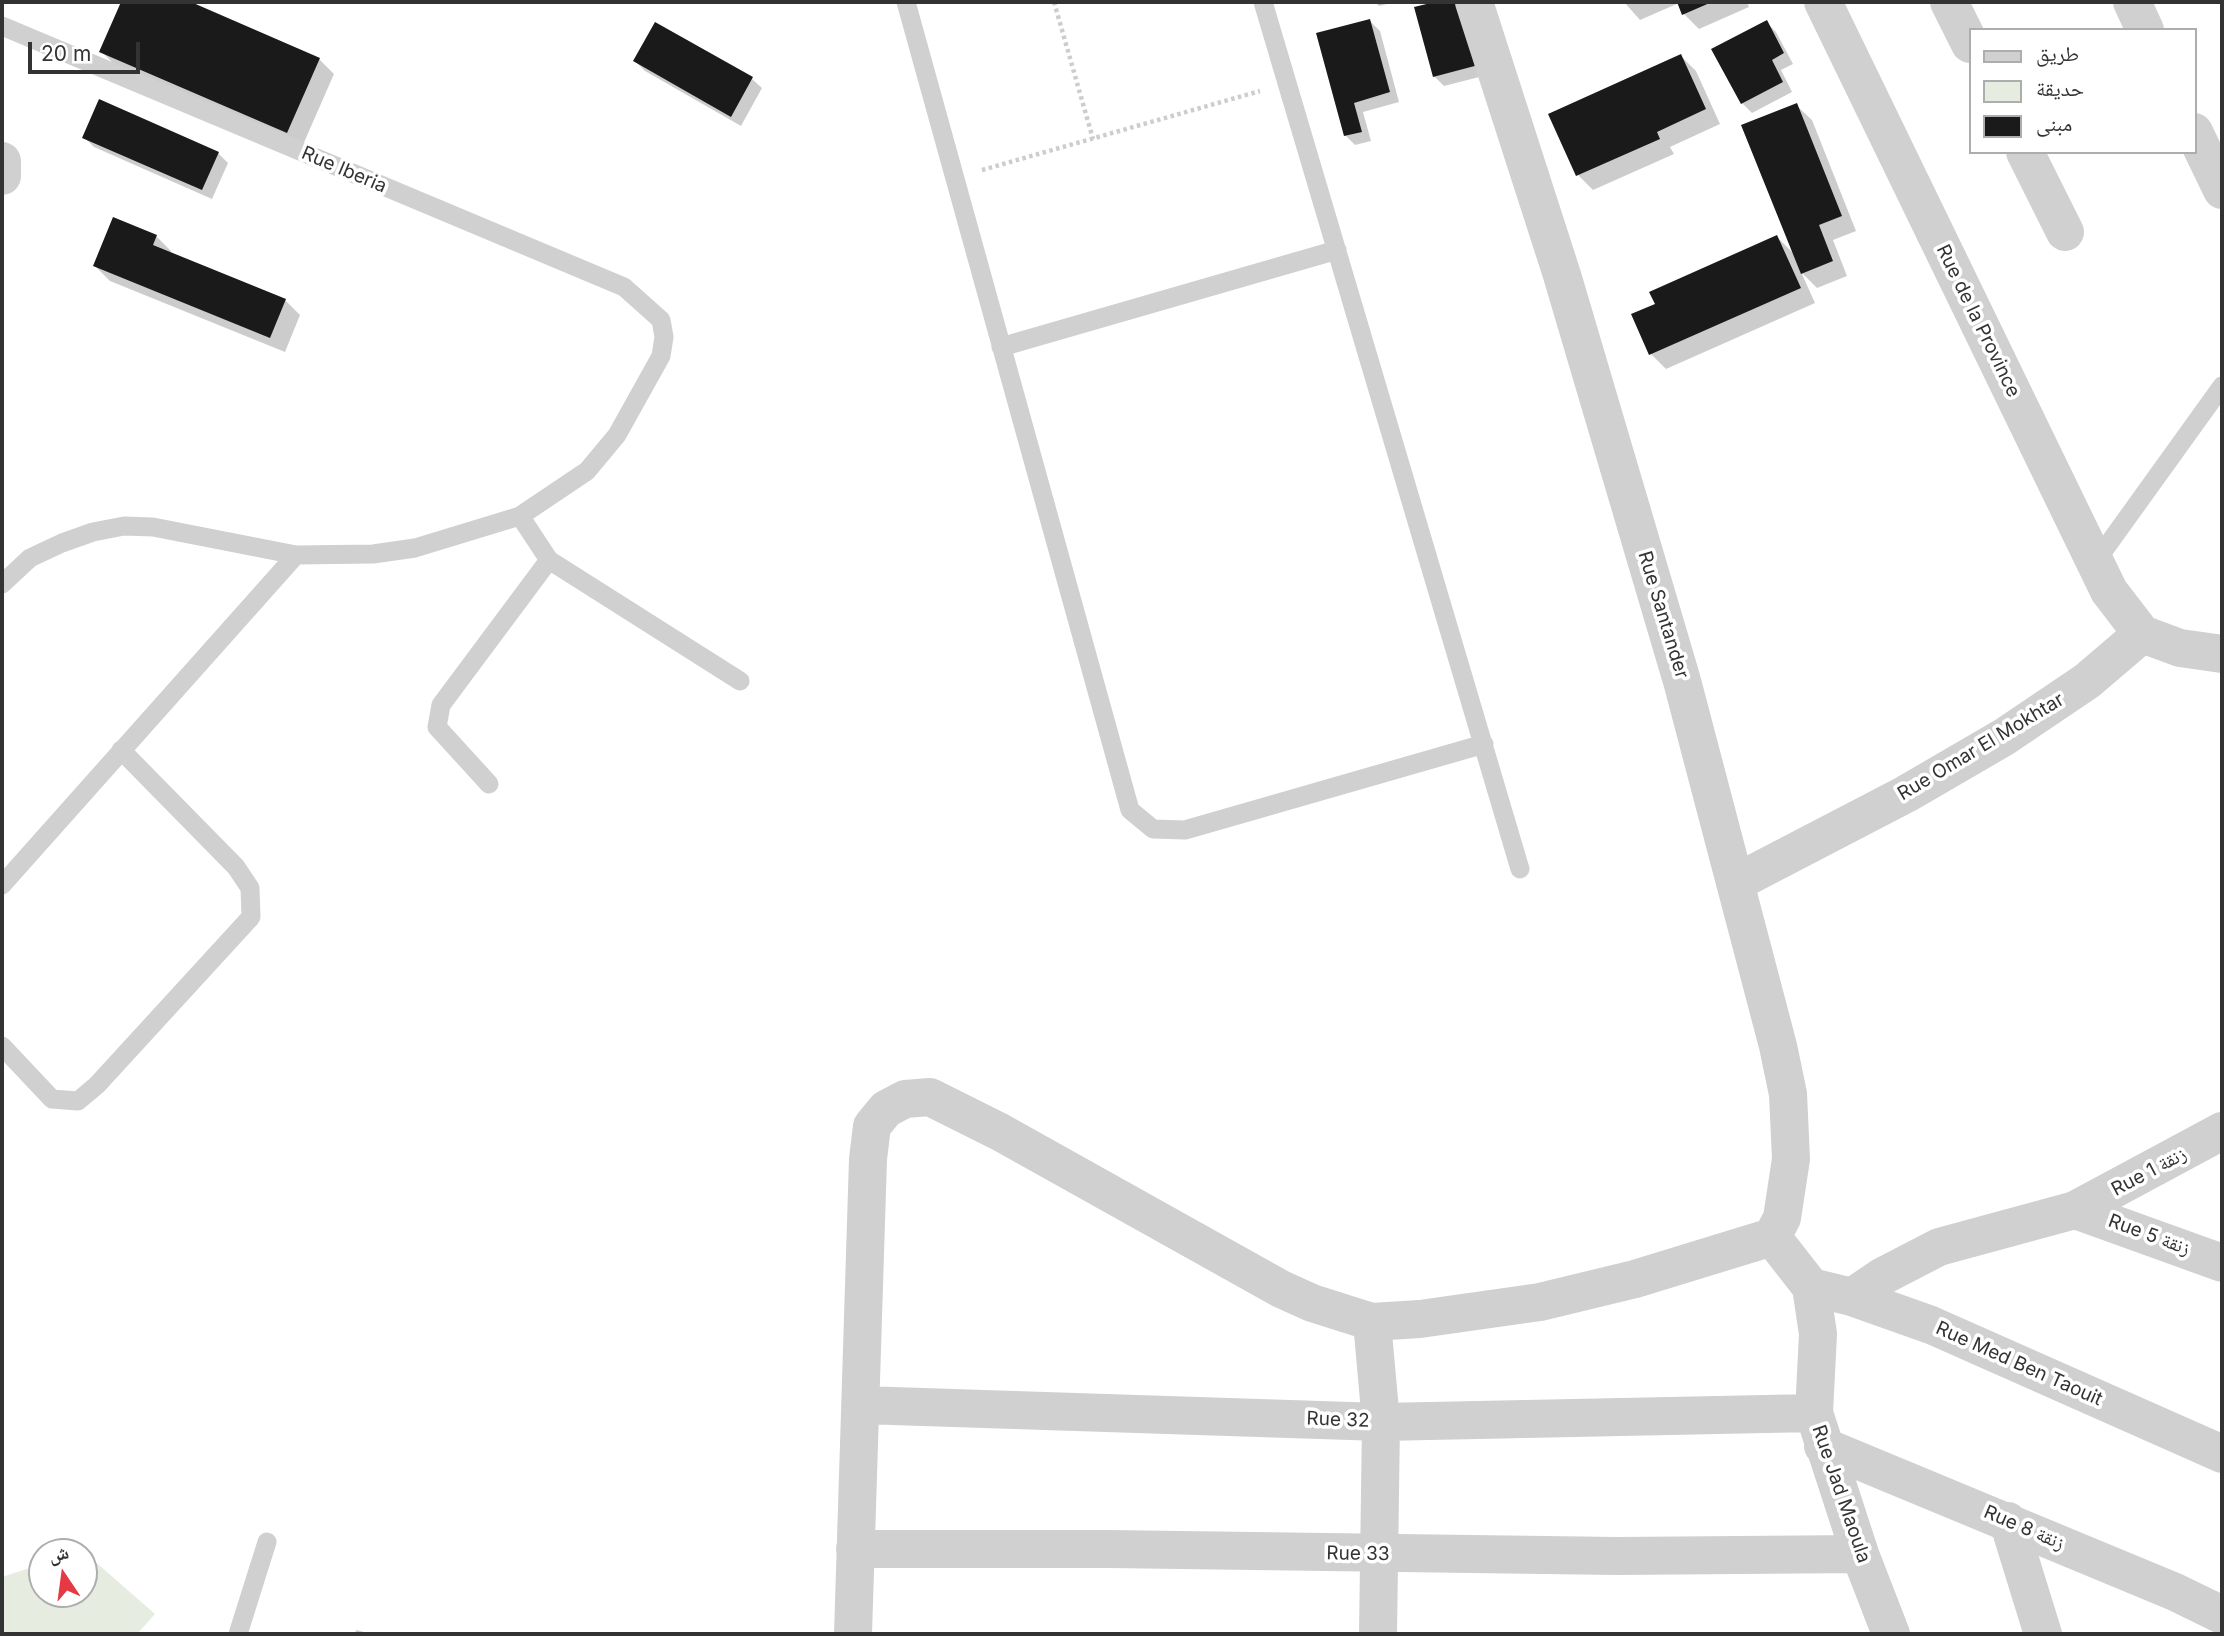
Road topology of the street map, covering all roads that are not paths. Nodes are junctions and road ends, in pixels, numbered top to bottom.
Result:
1 (906, 2) edge
2 (1263, 2) edge
3 (1474, 2) edge
4 (1823, 2) edge
5 (1949, 2) edge
6 (2132, 2) edge
7 (2, 26) edge
8 (2144, 28) edge
9 (1968, 40) edge
10 (2196, 136) edge
11 (2026, 154) edge
12 (2, 161) edge
13 (2, 176) edge
14 (2222, 190) edge
15 (2065, 232) dead end
16 (1337, 250) junction
17 (1001, 346) junction
18 (2222, 386) edge
19 (520, 516) junction
20 (296, 555) junction
21 (549, 560) junction
22 (2094, 564) junction
23 (2, 584) edge
24 (2142, 634) junction
25 (2222, 654) edge
26 (740, 681) dead end
27 (1484, 744) junction
28 (121, 751) junction
29 (489, 784) dead end
30 (1520, 869) dead end
31 (1735, 883) junction
32 (2, 885) edge
33 (2, 1046) edge
34 (2222, 1131) edge
35 (2075, 1210) junction
36 (1772, 1237) junction
37 (2222, 1262) edge
38 (1811, 1287) junction
39 (1852, 1297) junction
40 (1372, 1322) junction
41 (862, 1405) junction
42 (1381, 1422) junction
43 (1818, 1429) junction
44 (2222, 1454) edge
45 (2008, 1521) junction
46 (267, 1542) dead end
47 (855, 1549) junction
48 (1381, 1554) junction
49 (1860, 1554) junction
50 (2222, 1615) edge
51 (238, 1634) edge
52 (853, 1634) edge
53 (1378, 1634) edge
54 (1891, 1634) edge
55 (2043, 1634) edge

1 - 17 lane
2 - 16 lane
3 - 31 street, Rue Santander
4 - 22 street, Rue de la Province
5 - 9 street
6 - 8 street
7 - 19 lane, Rue Iberia
10 - 14 street
11 - 15 street
12 - 13 street
16 - 17 lane
16 - 27 lane
17 - 27 lane
18 - 22 lane
19 - 20 lane
19 - 21 lane
20 - 23 lane
20 - 28 lane
21 - 26 lane
21 - 29 lane
22 - 24 street, Rue de la Province
24 - 25 street
24 - 31 street, Rue Omar El Mokhtar
27 - 30 lane
28 - 32 lane
28 - 33 lane
31 - 36 street, Rue Santander
34 - 35 street, Rue 1 زنقة
35 - 37 street, Rue 5 زنقة
35 - 39 street, Rue 1 زنقة
36 - 38 street, Rue Jad Maoula
36 - 40 street
38 - 39 street, Rue Med Ben Taouit
38 - 43 street, Rue Jad Maoula
39 - 44 street, Rue Med Ben Taouit
40 - 41 street
40 - 42 street
41 - 42 street, Rue 32
41 - 47 street
42 - 43 street, Rue 32
42 - 48 street
43 - 45 street, Rue 8 زنقة
43 - 49 street, Rue Jad Maoula
45 - 50 street, Rue 8 زنقة
45 - 55 street
46 - 51 lane
47 - 48 street, Rue 33
47 - 52 street
48 - 49 street, Rue 33
48 - 53 street
49 - 54 street, Rue Jad Maoula

